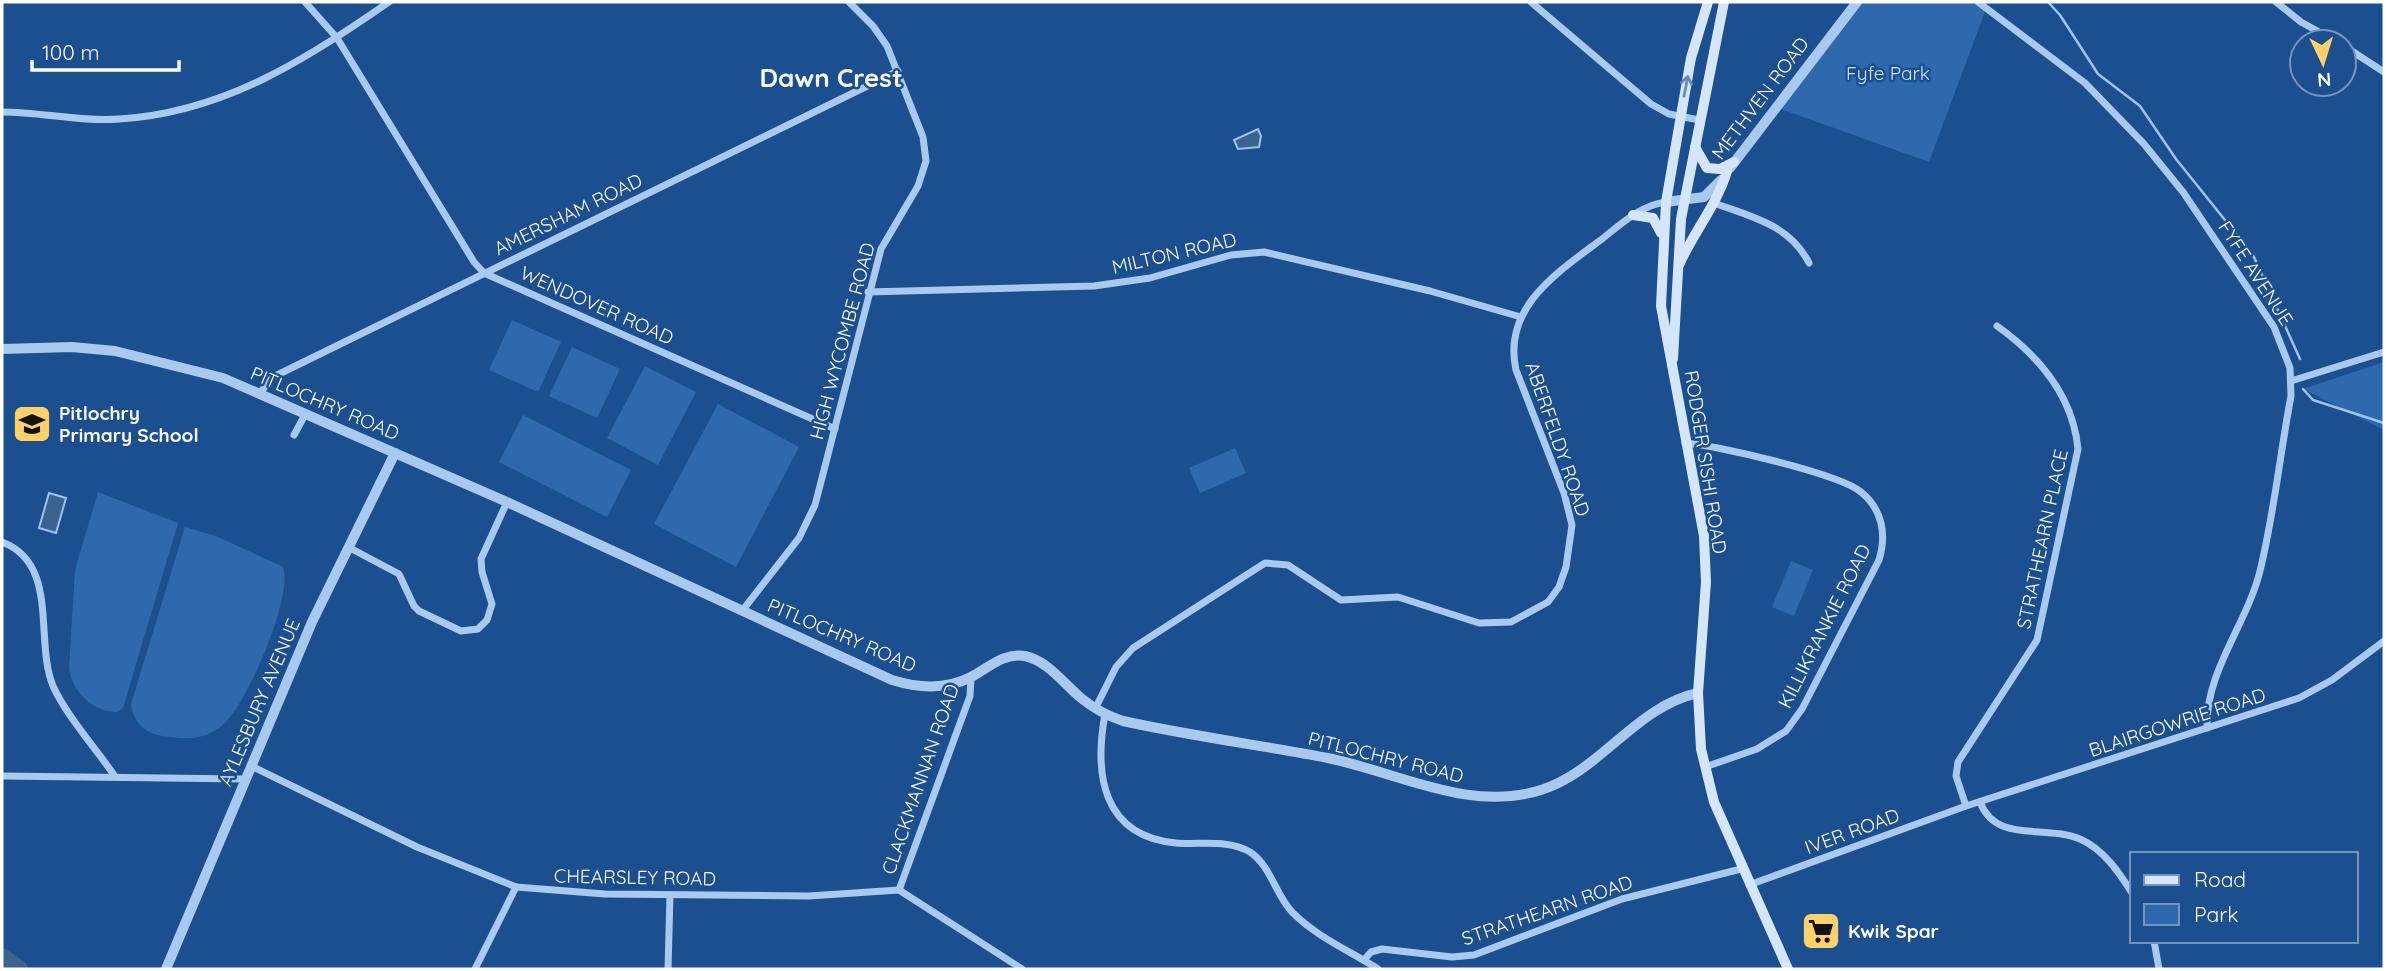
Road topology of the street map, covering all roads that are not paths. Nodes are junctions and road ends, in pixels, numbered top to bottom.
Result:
1 (305, 2) edge
2 (389, 2) edge
3 (849, 2) edge
4 (1531, 2) edge
5 (1709, 2) edge
6 (1724, 2) edge
7 (1857, 2) edge
8 (1978, 2) edge
9 (2276, 2) edge
10 (2312, 28) edge
11 (337, 38) junction
12 (2358, 55) edge
13 (898, 71) junction
14 (2384, 72) edge
15 (2, 112) edge
16 (1680, 117) junction
17 (1699, 120) junction
18 (1695, 147) junction
19 (1731, 167) junction
20 (1683, 201) junction
21 (1666, 202) junction
22 (1714, 203) junction
23 (1633, 215) junction
24 (1662, 239) junction
25 (1809, 263) dead end
26 (484, 273) junction
27 (1676, 273) junction
28 (868, 292) junction
29 (1521, 317) junction
30 (1997, 326) dead end
31 (2, 349) edge
32 (2384, 352) edge
33 (1673, 362) junction
34 (2291, 381) junction
35 (259, 394) junction
36 (306, 413) junction
37 (835, 429) junction
38 (294, 435) dead end
39 (1685, 443) junction
40 (395, 453) junction
41 (507, 502) junction
42 (2, 542) edge
43 (349, 548) junction
44 (742, 611) junction
45 (2384, 641) edge
46 (971, 677) junction
47 (1698, 693) junction
48 (1100, 711) junction
49 (2207, 728) junction
50 (251, 766) junction
51 (1705, 767) junction
52 (114, 775) junction
53 (2, 776) edge
54 (244, 779) junction
55 (1980, 802) junction
56 (1966, 806) junction
57 (1741, 869) junction
58 (1749, 885) junction
59 (516, 887) junction
60 (898, 890) junction
61 (2130, 890) edge
62 (670, 895) junction
63 (2154, 943) edge
64 (1364, 960) junction
65 (166, 969) edge
66 (475, 969) edge
67 (668, 969) edge
68 (1022, 969) edge
69 (1378, 969) edge
70 (1788, 969) edge
71 (2160, 969) edge

1 - 11 street, WENDOVER ROAD
2 - 11 street
3 - 13 street, HIGH WYCOMBE ROAD
4 - 16 street
16 -> 5 main road, RODGER SISHI ROAD
6 - 17 main road, RODGER SISHI ROAD
7 - 19 street, METHVEN ROAD
8 - 34 street, FYFE AVENUE
9 - 10 street
11 - 15 street
11 - 26 street, WENDOVER ROAD
12 - 14 street
13 - 26 street, AMERSHAM ROAD
13 - 28 street, HIGH WYCOMBE ROAD
16 - 17 street
16 - 21 main road, RODGER SISHI ROAD
17 - 18 main road, RODGER SISHI ROAD
18 - 19 main road
18 - 20 main road, RODGER SISHI ROAD
19 - 20 street, METHVEN ROAD
19 - 22 main road
20 - 21 street, METHVEN ROAD
20 - 27 main road, RODGER SISHI ROAD
21 - 23 street, ABERFELDY ROAD
21 - 24 main road, RODGER SISHI ROAD
22 - 25 street
22 - 27 main road
23 - 24 main road
23 - 29 street, ABERFELDY ROAD
24 - 33 main road, RODGER SISHI ROAD
26 - 35 street, AMERSHAM ROAD
26 - 37 street, WENDOVER ROAD
27 - 33 main road, RODGER SISHI ROAD
28 - 29 street, MILTON ROAD
28 - 37 street, HIGH WYCOMBE ROAD
29 - 48 street, ABERFELDY ROAD
30 - 56 street, STRATHEARN PLACE
31 - 35 street, PITLOCHRY ROAD
32 - 34 street
33 - 39 main road, RODGER SISHI ROAD
34 - 49 street, FYFE AVENUE
35 - 36 street, PITLOCHRY ROAD
36 - 38 street
36 - 40 street, PITLOCHRY ROAD
37 - 44 street, HIGH WYCOMBE ROAD
39 - 47 main road, RODGER SISHI ROAD
39 - 51 street, KILLIKRANKIE ROAD
40 - 41 street, PITLOCHRY ROAD
40 - 43 street, AYLESBURY AVENUE
41 - 43 street
41 - 44 street, PITLOCHRY ROAD
42 - 52 street
43 - 50 street, AYLESBURY AVENUE
44 - 46 street, PITLOCHRY ROAD
45 - 49 street, BLAIRGOWRIE ROAD
46 - 48 street, PITLOCHRY ROAD
46 - 60 street, CLACKMANNAN ROAD
47 - 48 street, PITLOCHRY ROAD
47 - 51 main road, RODGER SISHI ROAD
48 - 64 street, ABERFELDY ROAD
49 - 55 street, BLAIRGOWRIE ROAD
50 - 54 street, AYLESBURY AVENUE
50 - 59 street, CHEARSLEY ROAD
51 - 57 main road, RODGER SISHI ROAD
52 - 53 street
52 - 54 street
54 - 65 street, AYLESBURY AVENUE
55 - 56 street, BLAIRGOWRIE ROAD
55 - 61 street
56 - 58 street, IVER ROAD
57 - 58 main road, RODGER SISHI ROAD
57 - 64 street, STRATHEARN ROAD
58 - 70 main road, RODGER SISHI ROAD
59 - 62 street, CHEARSLEY ROAD
59 - 66 street
60 - 62 street, CHEARSLEY ROAD
60 - 68 street
62 - 67 street
63 - 71 street
64 - 69 street, ABERFELDY ROAD

